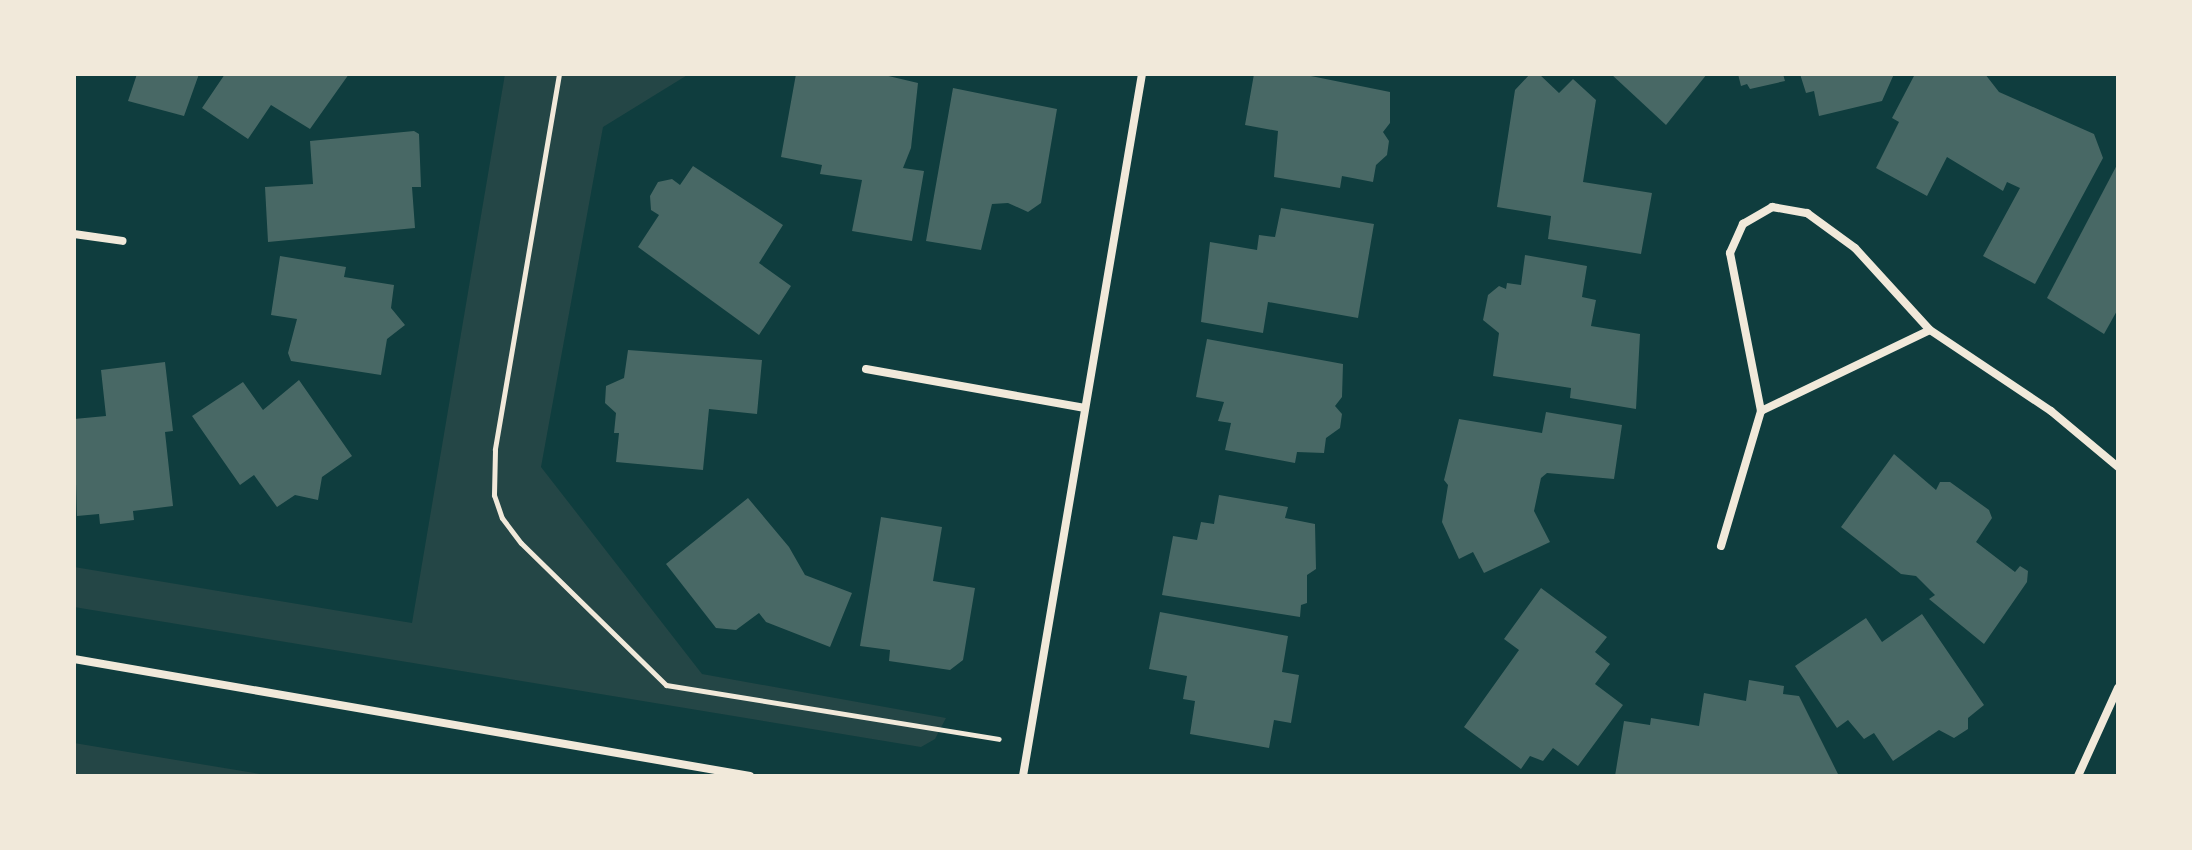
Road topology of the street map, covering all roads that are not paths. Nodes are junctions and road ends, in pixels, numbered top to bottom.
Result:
1 (1142, 74) edge
2 (74, 234) edge
3 (123, 241) dead end
4 (1930, 330) junction
5 (866, 369) dead end
6 (1084, 408) junction
7 (1761, 411) junction
8 (2118, 467) edge
9 (1721, 546) dead end
10 (74, 659) edge
11 (2118, 688) edge
12 (750, 776) edge
13 (1023, 776) edge
14 (2078, 776) edge

1 - 6 street
2 - 3 street
4 - 7 street
4 - 7 street
4 - 8 street
5 - 6 street
6 - 13 street
7 - 9 street
10 - 12 street
11 - 14 street

